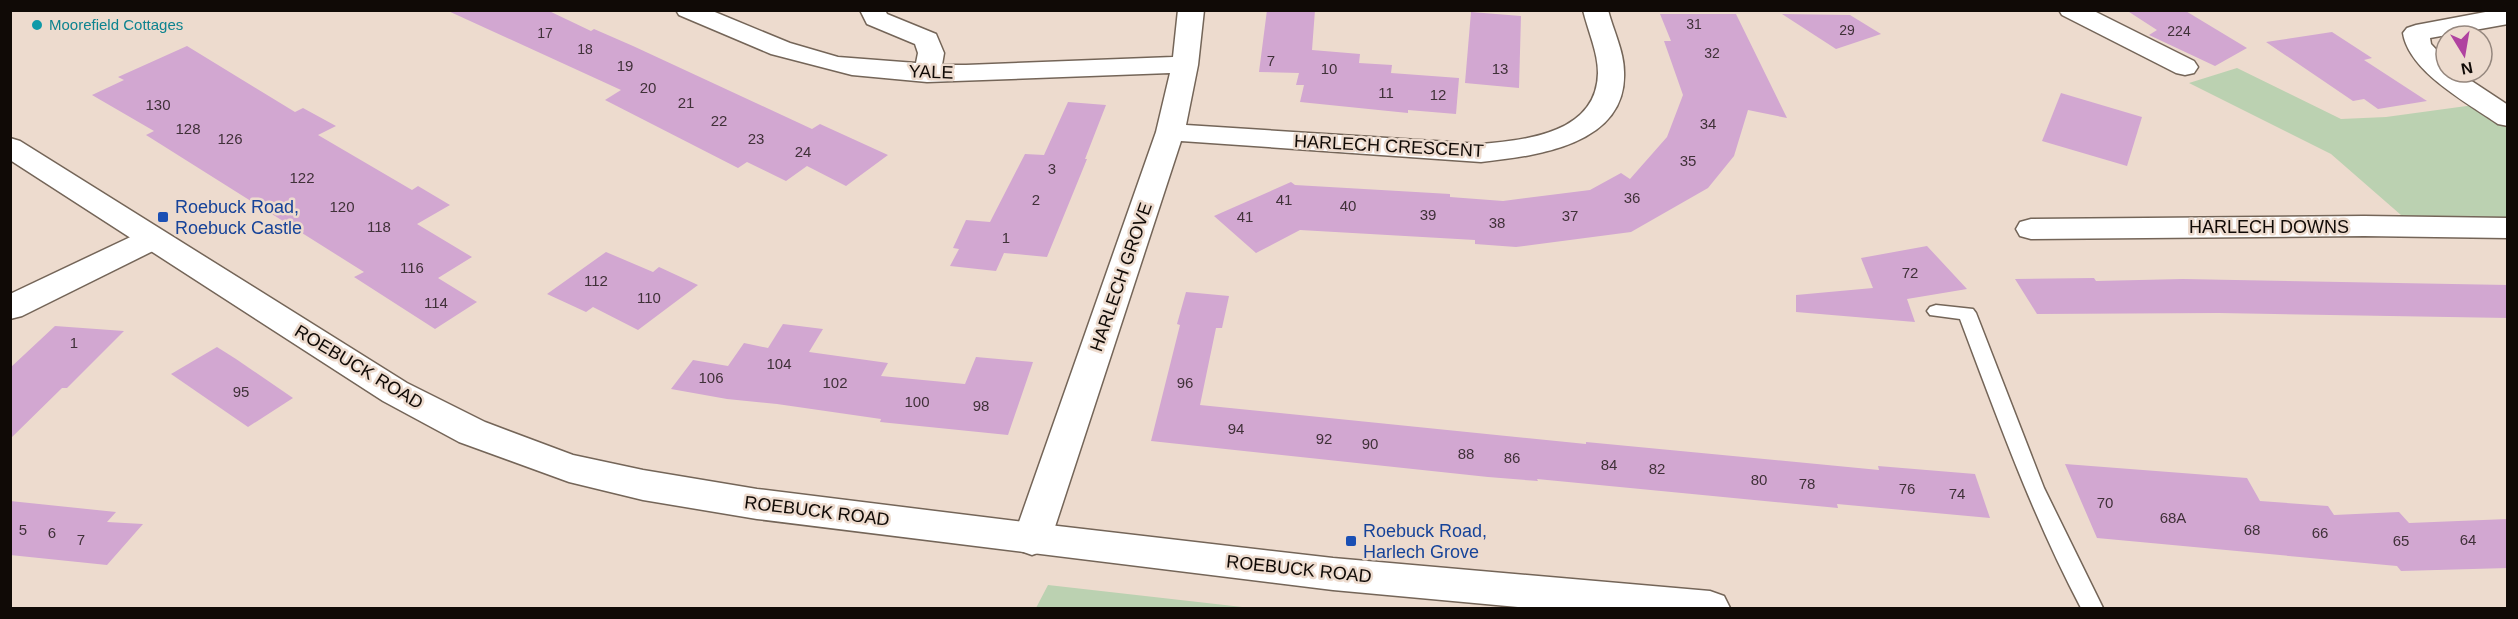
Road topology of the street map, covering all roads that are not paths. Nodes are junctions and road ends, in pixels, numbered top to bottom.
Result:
1 (688, 10) edge
2 (872, 10) edge
3 (1191, 10) edge
4 (1595, 10) edge
5 (2071, 10) edge
6 (2508, 16) edge
7 (1185, 65) junction
8 (2186, 68) dead end
9 (927, 74) junction
10 (2508, 118) edge
11 (1170, 132) junction
12 (10, 147) edge
13 (2508, 228) edge
14 (2031, 229) dead end
15 (152, 239) junction
16 (10, 308) edge
17 (1936, 311) dead end
18 (1032, 539) junction
19 (1710, 609) edge
20 (2092, 609) edge

1 - 9 street, YALE
2 - 9 street
3 - 7 street, HARLECH GROVE
4 - 11 street, HARLECH CRESCENT
5 - 8 street
6 - 10 street
7 - 9 street, YALE
7 - 11 street, HARLECH GROVE
11 - 18 street, HARLECH GROVE
12 - 15 street, ROEBUCK ROAD
13 - 14 street, HARLECH DOWNS
15 - 16 street
15 - 18 street, ROEBUCK ROAD
17 - 20 lane
18 - 19 street, ROEBUCK ROAD

